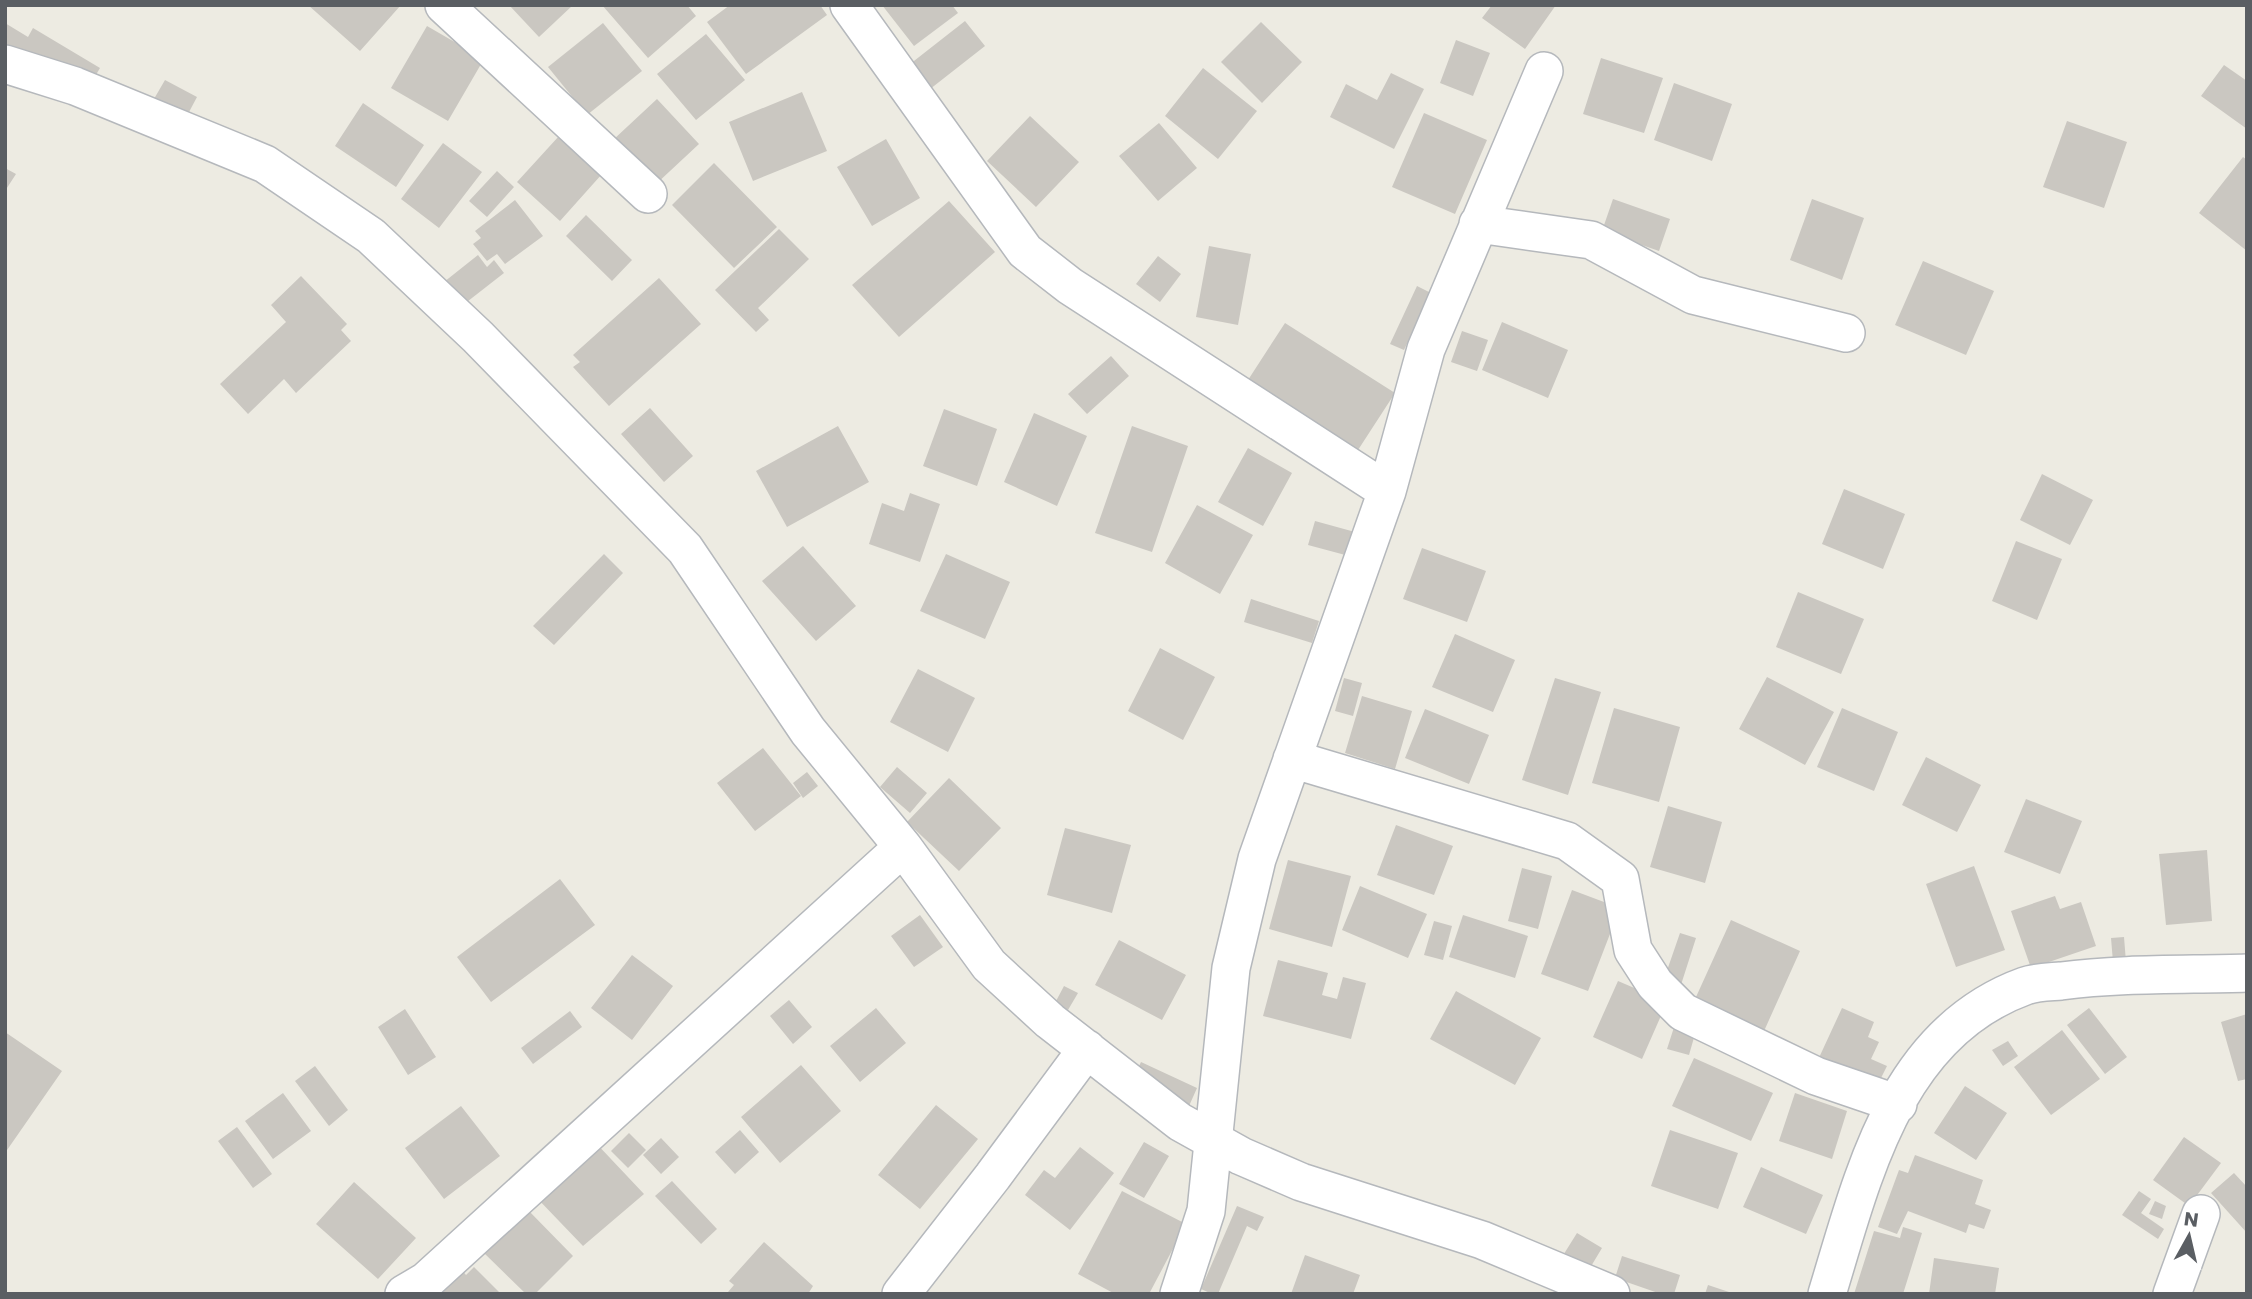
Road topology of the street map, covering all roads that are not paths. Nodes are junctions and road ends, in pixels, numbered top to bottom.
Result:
1 (444, 5) edge
2 (849, 5) edge
3 (5, 64) edge
4 (1544, 71) dead end
5 (648, 194) dead end
6 (1478, 224) junction
7 (1846, 333) dead end
8 (1387, 491) junction
9 (1292, 759) junction
10 (903, 847) junction
11 (2247, 973) edge
12 (1087, 1049) junction
13 (1898, 1104) junction
14 (1214, 1141) junction
15 (2201, 1214) dead end
16 (404, 1294) edge
17 (901, 1294) edge
18 (1179, 1294) edge
19 (1611, 1294) edge
20 (1827, 1294) edge
21 (2172, 1294) edge

1 - 5 street
2 - 8 street
3 - 10 street
4 - 6 street
6 - 7 street
6 - 8 street
8 - 9 street
9 - 13 street
9 - 14 street
10 - 12 street
10 - 16 street
11 - 13 street
12 - 14 street
12 - 17 street
13 - 20 street
14 - 18 street
14 - 19 street
15 - 21 street

